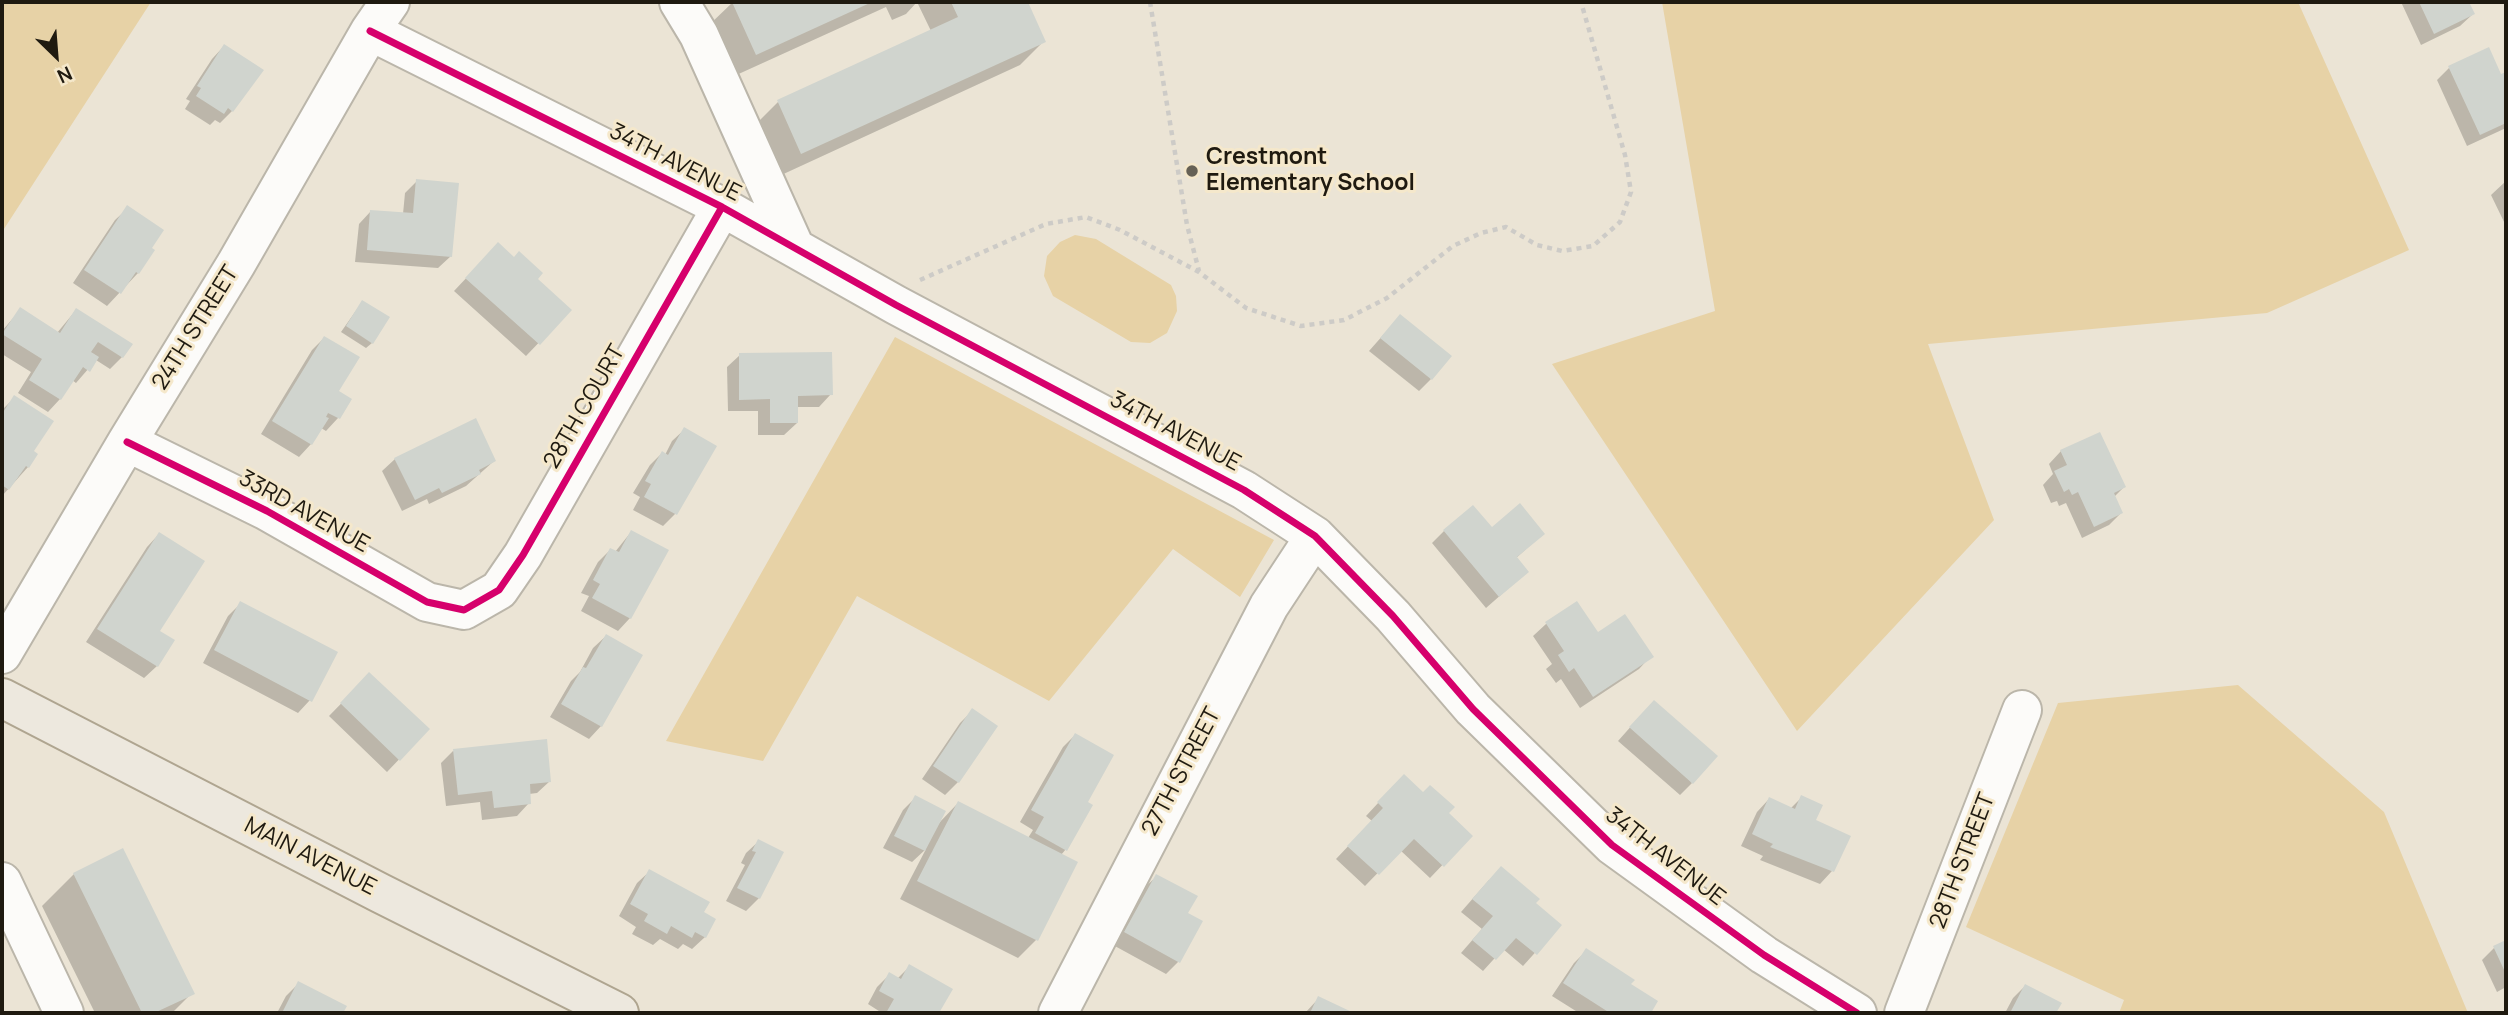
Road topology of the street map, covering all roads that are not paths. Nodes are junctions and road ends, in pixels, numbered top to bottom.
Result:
1 (679, 2) edge
2 (380, 17) edge
3 (722, 207) junction
4 (795, 248) junction
5 (127, 442) junction
6 (1315, 536) junction
7 (464, 610) joint
8 (2, 654) edge
9 (2, 698) edge
10 (2022, 710) dead end
11 (2, 882) edge
12 (64, 1013) edge
13 (619, 1013) edge
14 (1058, 1013) edge
15 (1857, 1013) edge
16 (1904, 1013) edge

1 - 4 street
2 - 3 street, 34TH AVENUE
2 - 5 street, 24TH STREET
3 - 4 street, 34TH AVENUE
3 - 7 street, 28TH COURT
4 - 6 street, 34TH AVENUE
5 - 7 street, 33RD AVENUE
5 - 8 street, 24TH STREET
6 - 14 street, 27TH STREET
6 - 15 street, 34TH AVENUE
9 - 13 main road, MAIN AVENUE
10 - 16 street, 28TH STREET
11 - 12 street

